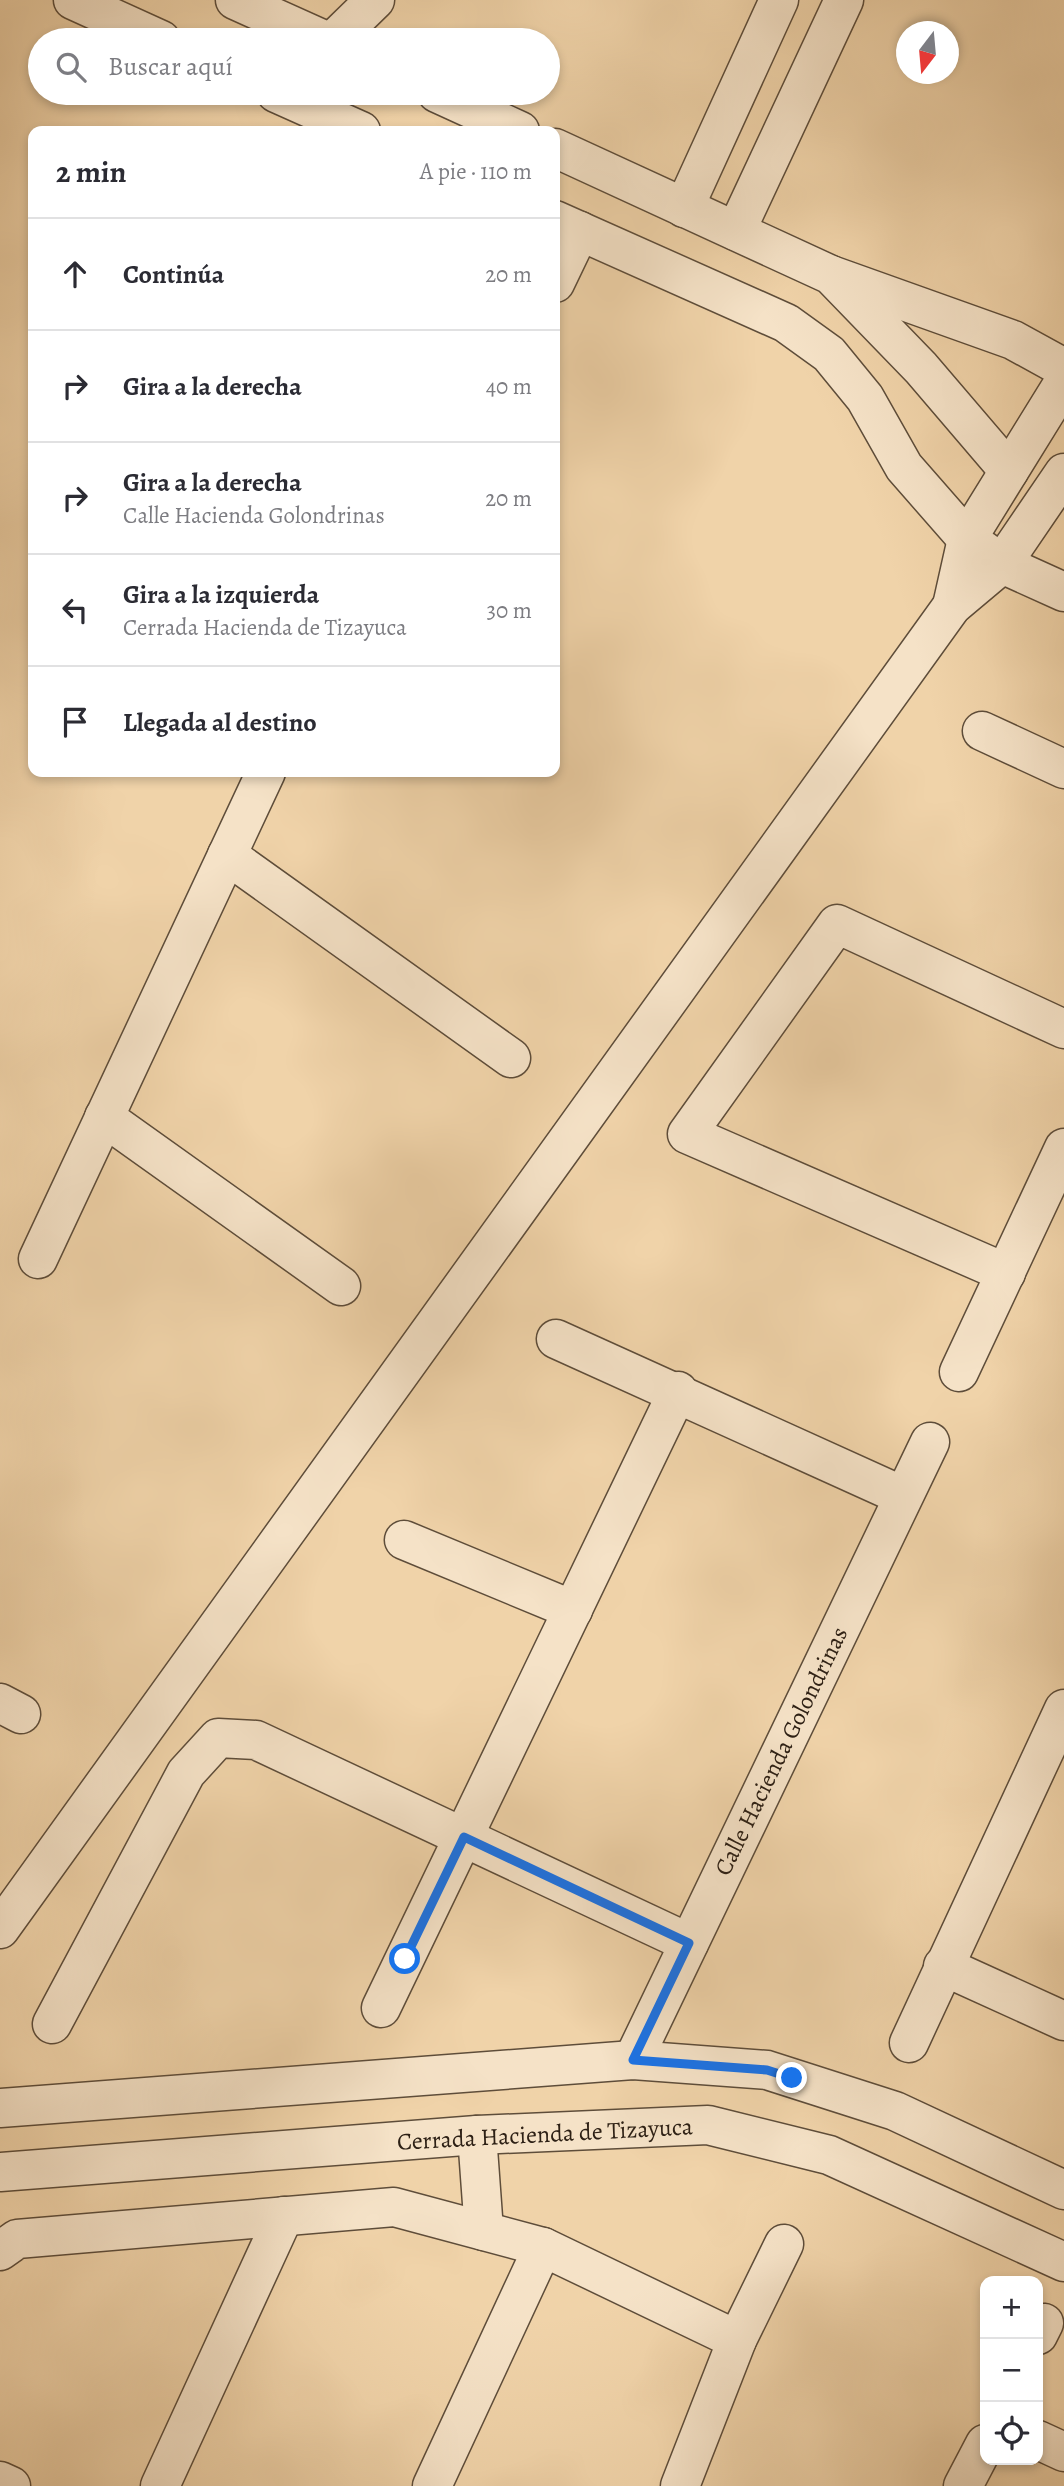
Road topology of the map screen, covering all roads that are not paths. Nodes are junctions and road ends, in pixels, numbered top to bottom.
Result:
1 (73, 0) edge
2 (235, 0) edge
3 (375, 0) edge
4 (779, 0) edge
5 (844, 0) edge
6 (135, 28) edge
7 (297, 28) edge
8 (346, 28) edge
9 (303, 105) edge
10 (463, 105) edge
11 (350, 126) edge
12 (509, 126) edge
13 (560, 150) edge
14 (684, 208) junction
15 (567, 225) edge
16 (736, 232) junction
17 (560, 259) edge
18 (831, 275) junction
19 (1064, 368) edge
20 (1064, 382) edge
21 (1009, 471) junction
22 (1059, 490) edge
23 (967, 539) junction
24 (1002, 564) junction
25 (1064, 592) edge
26 (952, 606) junction
27 (982, 730) dead end
28 (1064, 769) edge
29 (264, 777) edge
30 (226, 855) junction
31 (1064, 1029) edge
32 (511, 1058) dead end
33 (104, 1117) junction
34 (1064, 1148) edge
35 (1055, 1191) edge
36 (37, 1259) dead end
37 (1006, 1273) junction
38 (341, 1286) dead end
39 (556, 1339) dead end
40 (959, 1372) dead end
41 (678, 1391) junction
42 (930, 1442) dead end
43 (903, 1496) junction
44 (404, 1540) dead end
45 (573, 1610) junction
46 (1064, 1709) edge
47 (464, 1837) junction
48 (0, 1929) edge
49 (689, 1943) junction
50 (943, 1966) junction
51 (381, 2008) dead end
52 (1064, 2021) edge
53 (52, 2024) dead end
54 (909, 2043) dead end
55 (633, 2060) junction
56 (0, 2108) edge
57 (477, 2135) junction
58 (0, 2172) edge
59 (1064, 2190) edge
60 (284, 2216) junction
61 (484, 2231) junction
62 (784, 2245) dead end
63 (543, 2247) junction
64 (0, 2251) edge
65 (1064, 2262) edge
66 (737, 2340) junction
67 (1043, 2442) edge
68 (1064, 2452) edge
69 (980, 2454) edge
70 (0, 2481) edge
71 (11, 2486) edge
72 (160, 2486) edge
73 (432, 2486) edge
74 (680, 2486) edge
75 (963, 2486) edge

1 - 6 street
2 - 7 street
3 - 8 street
4 - 14 street
5 - 16 street
9 - 11 street
10 - 12 street
13 - 14 street
14 - 16 street
15 - 17 street
15 - 23 street
16 - 18 street
18 - 19 street
18 - 21 street
20 - 21 street
21 - 22 street
21 - 23 street
22 - 24 street
23 - 24 street
23 - 26 street
24 - 25 street
24 - 26 street
26 - 48 street
27 - 28 street
29 - 30 street
30 - 32 street
30 - 33 street
31 - 37 street
33 - 36 street
33 - 38 street
34 - 35 street
35 - 37 street
37 - 40 street
39 - 41 street
41 - 43 street
41 - 45 street
42 - 43 street, Calle Hacienda Golondrinas
43 - 49 street, Calle Hacienda Golondrinas
44 - 45 street
45 - 47 street
46 - 50 street
47 - 49 street
47 - 51 street
47 - 53 street
49 - 55 street, Calle Hacienda Golondrinas
50 - 52 street
50 - 54 street
55 - 56 street
55 - 59 street
57 - 58 street, Cerrada Hacienda de Tizayuca
57 - 61 street
57 - 65 street, Cerrada Hacienda de Tizayuca
60 - 61 street
60 - 64 street
60 - 72 street
61 - 63 street
62 - 66 street
63 - 66 street
63 - 73 street
66 - 74 street
67 - 68 street
69 - 75 street
70 - 71 street

